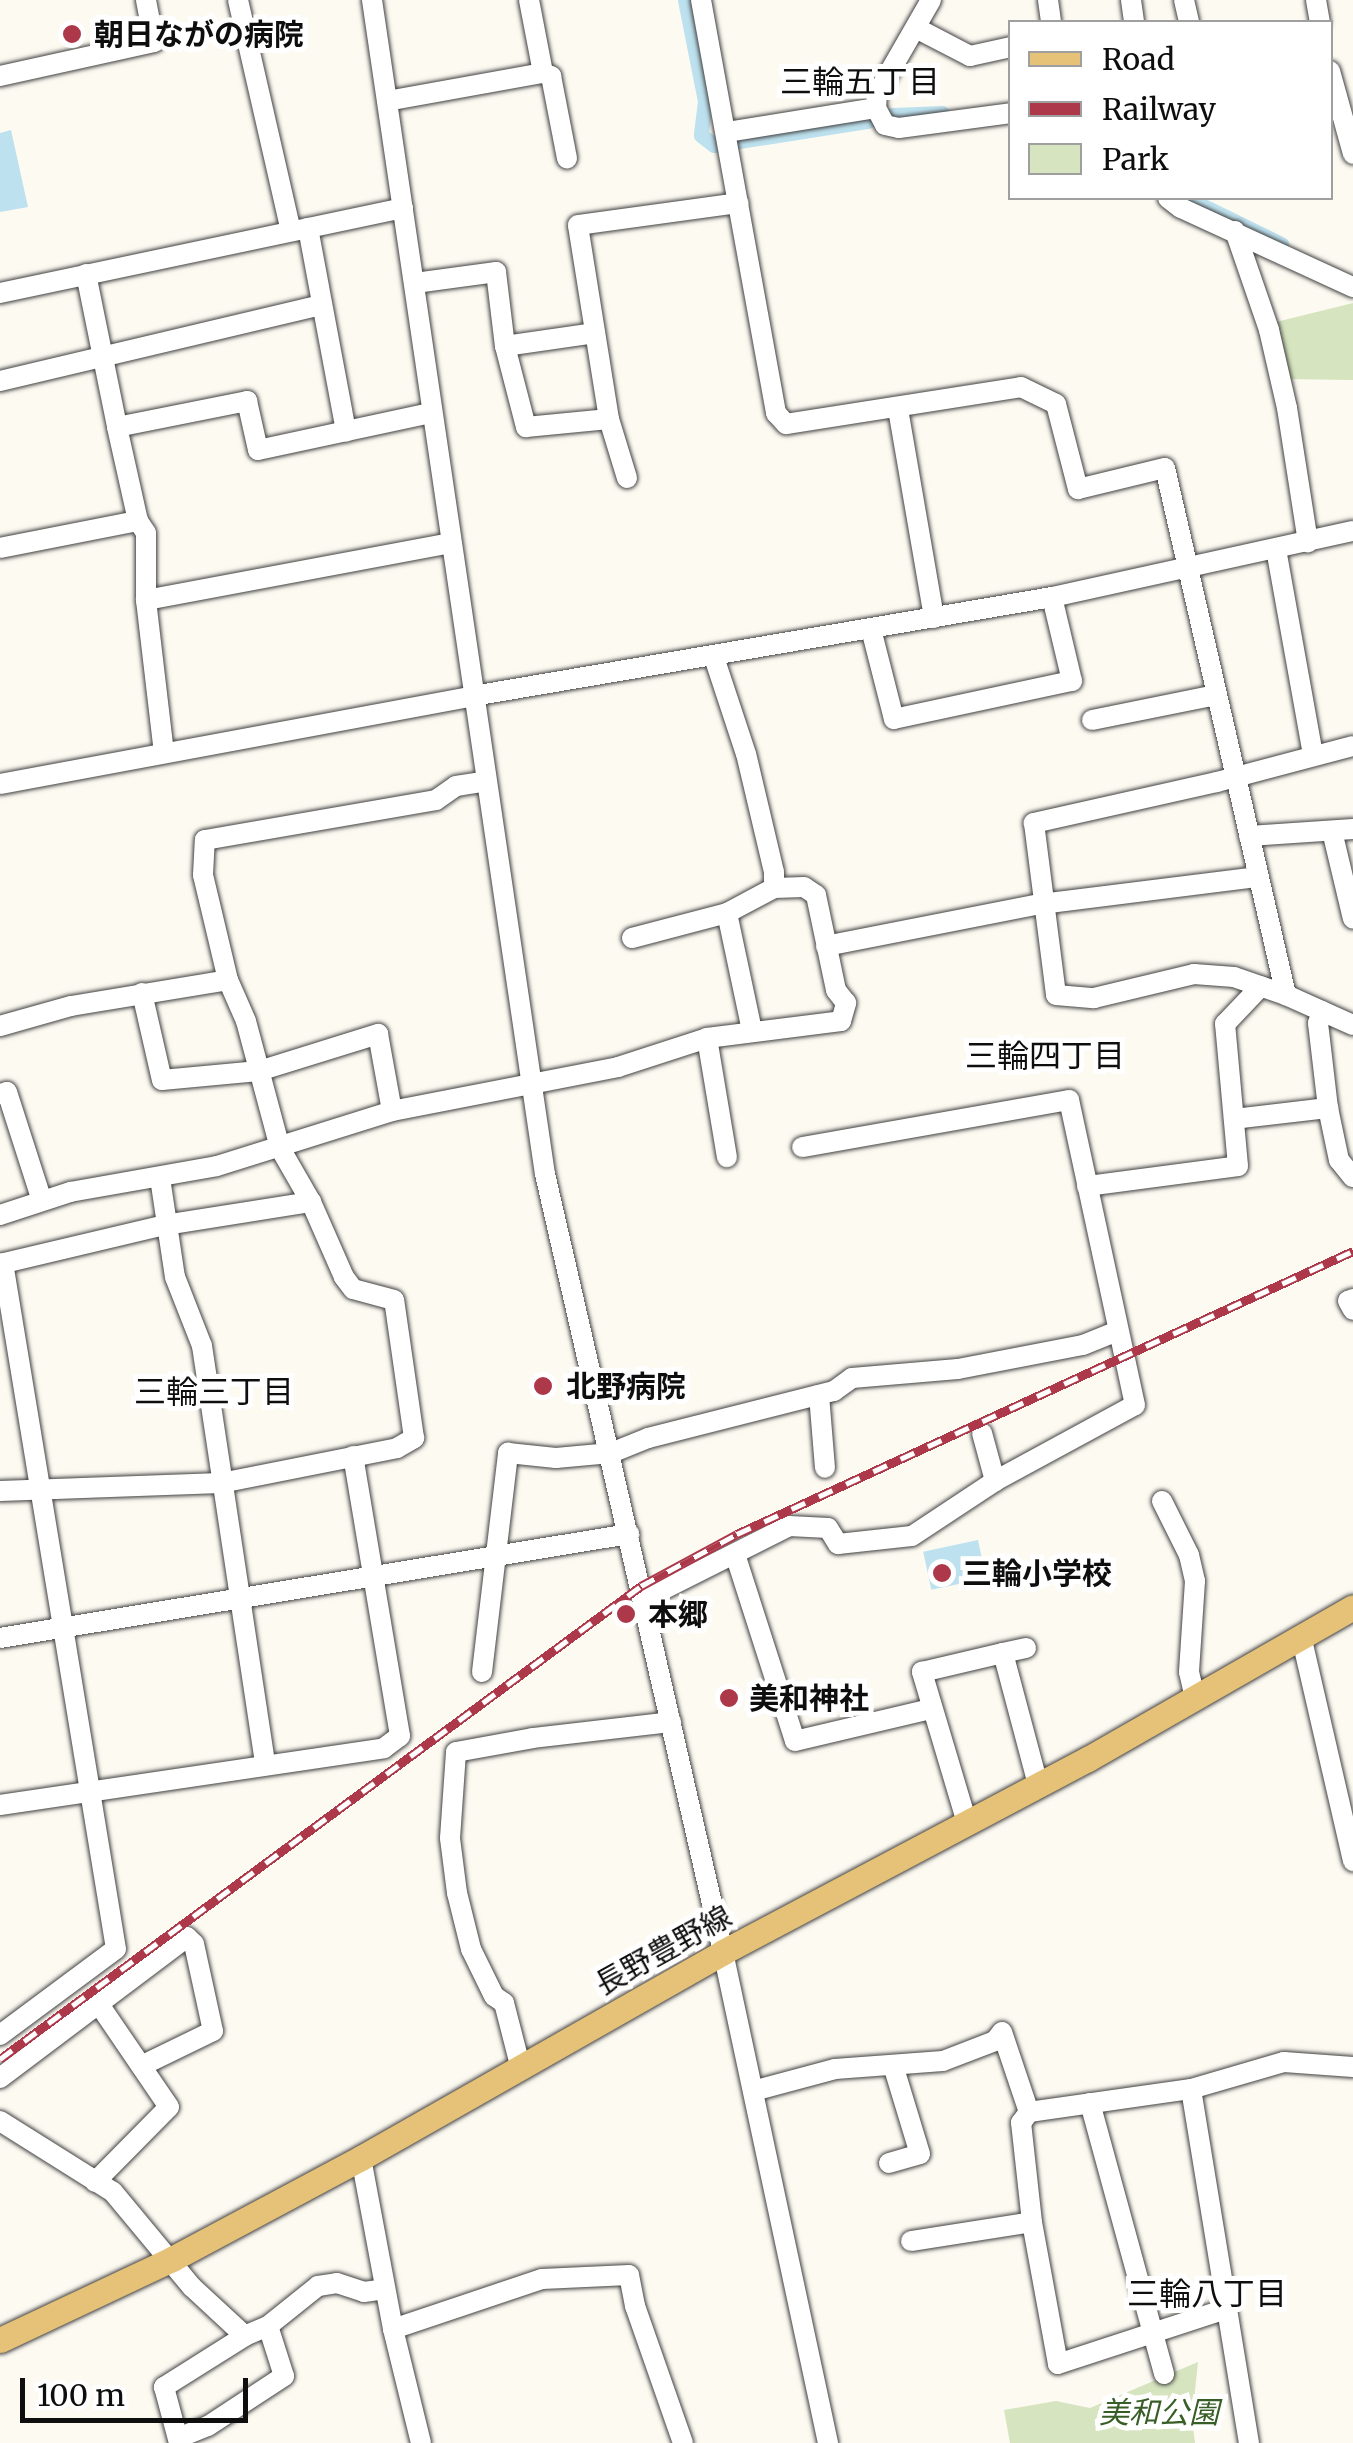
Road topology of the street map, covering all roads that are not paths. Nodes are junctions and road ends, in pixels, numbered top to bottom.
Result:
1 (146, 0) edge
2 (238, 0) edge
3 (372, 0) edge
4 (529, 0) edge
5 (701, 0) edge
6 (931, 0) edge
7 (916, 28) junction
8 (1008, 47) edge
9 (543, 73) junction
10 (0, 76) edge
11 (1333, 82) edge
12 (387, 101) junction
13 (876, 108) junction
14 (1008, 114) edge
15 (728, 139) junction
16 (1353, 154) edge
17 (567, 158) dead end
18 (1177, 200) edge
19 (739, 204) junction
20 (403, 208) junction
21 (300, 229) junction
22 (1235, 230) junction
23 (86, 274) junction
24 (415, 284) junction
25 (1353, 288) edge
26 (0, 293) edge
27 (322, 305) junction
28 (595, 333) junction
29 (505, 346) junction
30 (102, 355) junction
31 (0, 381) edge
32 (898, 409) junction
33 (431, 412) junction
34 (608, 419) junction
35 (116, 427) junction
36 (346, 431) junction
37 (627, 478) dead end
38 (138, 521) junction
39 (1353, 532) edge
40 (1308, 542) junction
41 (450, 543) junction
42 (0, 548) edge
43 (1276, 550) junction
44 (1187, 571) junction
45 (1052, 597) junction
46 (146, 600) junction
47 (934, 618) junction
48 (871, 629) junction
49 (714, 657) junction
50 (1216, 695) junction
51 (473, 696) junction
52 (1092, 720) dead end
53 (1353, 746) edge
54 (164, 753) junction
55 (1314, 755) junction
56 (1234, 775) junction
57 (486, 780) junction
58 (0, 784) edge
59 (1342, 830) edge
60 (1249, 836) junction
61 (1258, 877) junction
62 (774, 888) junction
63 (1041, 904) junction
64 (1352, 909) edge
65 (726, 913) junction
66 (632, 938) dead end
67 (826, 946) junction
68 (228, 980) junction
69 (1262, 986) junction
70 (142, 993) junction
71 (1286, 994) junction
72 (1322, 1011) junction
73 (0, 1026) edge
74 (1353, 1026) edge
75 (752, 1031) junction
76 (707, 1038) junction
77 (258, 1071) junction
78 (529, 1084) junction
79 (0, 1094) edge
80 (1328, 1108) junction
81 (392, 1111) junction
82 (1234, 1119) junction
83 (802, 1147) dead end
84 (280, 1148) junction
85 (726, 1157) dead end
86 (160, 1178) junction
87 (1353, 1178) edge
88 (1087, 1186) junction
89 (42, 1201) junction
90 (311, 1202) junction
91 (0, 1215) edge
92 (165, 1225) junction
93 (2, 1263) edge
94 (1353, 1299) edge
95 (1353, 1310) edge
96 (1118, 1331) junction
97 (819, 1395) junction
98 (982, 1433) dead end
99 (610, 1452) junction
100 (354, 1456) junction
101 (825, 1468) dead end
102 (996, 1481) junction
103 (221, 1483) junction
104 (0, 1490) edge
105 (40, 1490) junction
106 (1162, 1501) dead end
107 (628, 1534) junction
108 (735, 1554) junction
109 (497, 1558) junction
110 (371, 1577) junction
111 (239, 1599) junction
112 (644, 1599) junction
113 (1353, 1607) edge
114 (61, 1628) junction
115 (0, 1638) edge
116 (1302, 1640) junction
117 (1026, 1648) dead end
118 (1003, 1653) junction
119 (482, 1672) dead end
120 (1195, 1699) junction
121 (930, 1710) junction
122 (672, 1722) junction
123 (265, 1763) junction
124 (1038, 1785) junction
125 (88, 1791) junction
126 (0, 1805) edge
127 (1349, 1822) edge
128 (967, 1823) junction
129 (1353, 1861) edge
130 (724, 1952) junction
131 (98, 2004) junction
132 (0, 2035) edge
133 (893, 2065) junction
134 (141, 2066) junction
135 (1353, 2067) edge
136 (520, 2069) junction
137 (0, 2078) edge
138 (1191, 2089) junction
139 (753, 2092) junction
140 (1090, 2103) junction
141 (1029, 2112) junction
142 (4, 2129) edge
143 (361, 2158) junction
144 (889, 2163) dead end
145 (95, 2182) junction
146 (1032, 2222) junction
147 (910, 2241) dead end
148 (172, 2259) junction
149 (385, 2289) junction
150 (1226, 2309) junction
151 (268, 2326) junction
152 (393, 2329) junction
153 (1150, 2333) junction
154 (245, 2336) junction
155 (0, 2340) edge
156 (1164, 2374) dead end
157 (179, 2440) edge
158 (421, 2443) edge
159 (683, 2443) edge
160 (828, 2443) edge
161 (1250, 2443) edge

1 - 10 street
2 - 21 street
3 - 12 street
4 - 9 street
5 - 15 street
6 - 7 street
7 - 8 street
7 - 13 street
9 - 12 street
9 - 17 street
11 - 16 street
12 - 20 street
13 - 14 street
13 - 15 street
15 - 19 street
18 - 22 street
19 - 28 street
19 - 32 street
20 - 21 street
20 - 24 street
21 - 23 street
21 - 27 street
22 - 25 street
22 - 40 street
23 - 26 street
23 - 30 street
24 - 29 street
24 - 33 street
27 - 30 street
27 - 36 street
28 - 29 street
28 - 34 street
29 - 34 street
30 - 31 street
30 - 35 street
32 - 44 street
32 - 47 street
33 - 36 street
33 - 41 street
34 - 37 street
35 - 36 street
35 - 38 street
38 - 42 street
38 - 46 street
39 - 40 street
40 - 43 street
41 - 46 street
41 - 51 street
43 - 44 street
43 - 55 street
44 - 45 street
44 - 50 street
45 - 47 street
45 - 48 street
46 - 54 street
47 - 48 street
48 - 49 street
49 - 51 street
49 - 62 street
50 - 52 street
50 - 56 street
51 - 54 street
51 - 57 street
53 - 55 street
54 - 58 street
55 - 56 street
56 - 60 street
56 - 63 street
57 - 68 street
57 - 78 street
59 - 60 street
59 - 64 street
60 - 61 street
61 - 63 street
61 - 71 street
62 - 65 street
62 - 67 street
63 - 67 street
63 - 69 street
65 - 66 street
65 - 75 street
67 - 75 street
68 - 70 street
68 - 77 street
69 - 71 street
69 - 82 street
70 - 73 street
70 - 77 street
71 - 72 street
72 - 74 street
72 - 80 street
75 - 76 street
76 - 78 street
76 - 85 street
77 - 81 street
77 - 84 street
78 - 81 street
78 - 99 street
79 - 89 street
80 - 82 street
80 - 87 street
81 - 84 street
82 - 88 street
83 - 88 street
84 - 86 street
84 - 90 street
86 - 89 street
86 - 92 street
88 - 96 street
89 - 91 street
90 - 92 street
90 - 100 street
92 - 93 street
92 - 103 street
93 - 105 street
94 - 95 street
96 - 97 street
96 - 102 street
97 - 99 street
97 - 101 street
98 - 102 street
99 - 107 street
99 - 109 street
100 - 103 street
100 - 110 street
102 - 108 street
103 - 105 street
103 - 111 street
104 - 105 street
105 - 114 street
106 - 120 street
107 - 109 street
107 - 112 street
108 - 112 street
108 - 121 street
109 - 110 street
109 - 119 street
110 - 111 street
110 - 123 street
111 - 114 street
111 - 123 street
112 - 122 street
113 - 116 main road, 長野豊野線
114 - 115 street
114 - 125 street
116 - 120 main road, 長野豊野線
116 - 127 street
117 - 118 street
118 - 121 street
118 - 124 street
120 - 124 main road, 長野豊野線
121 - 128 street
122 - 130 street
122 - 136 street
123 - 125 street
124 - 128 main road, 長野豊野線
125 - 126 street
125 - 132 street
127 - 129 street
128 - 130 main road, 長野豊野線
130 - 136 main road, 長野豊野線
130 - 139 street
131 - 134 street
131 - 134 street
131 - 137 street
133 - 139 street
133 - 141 street
133 - 144 street
134 - 145 street
135 - 138 street
136 - 143 main road, 長野豊野線
138 - 140 street
138 - 150 street
139 - 160 street
140 - 141 street
140 - 153 street
141 - 146 street
142 - 145 street
143 - 148 main road, 長野豊野線
143 - 149 street
145 - 148 street
146 - 147 street
146 - 153 street
148 - 154 street
148 - 155 main road, 長野豊野線
149 - 151 street
149 - 152 street
150 - 153 street
150 - 161 street
151 - 154 street
151 - 157 street
152 - 158 street
152 - 159 street
153 - 156 street
154 - 157 street

